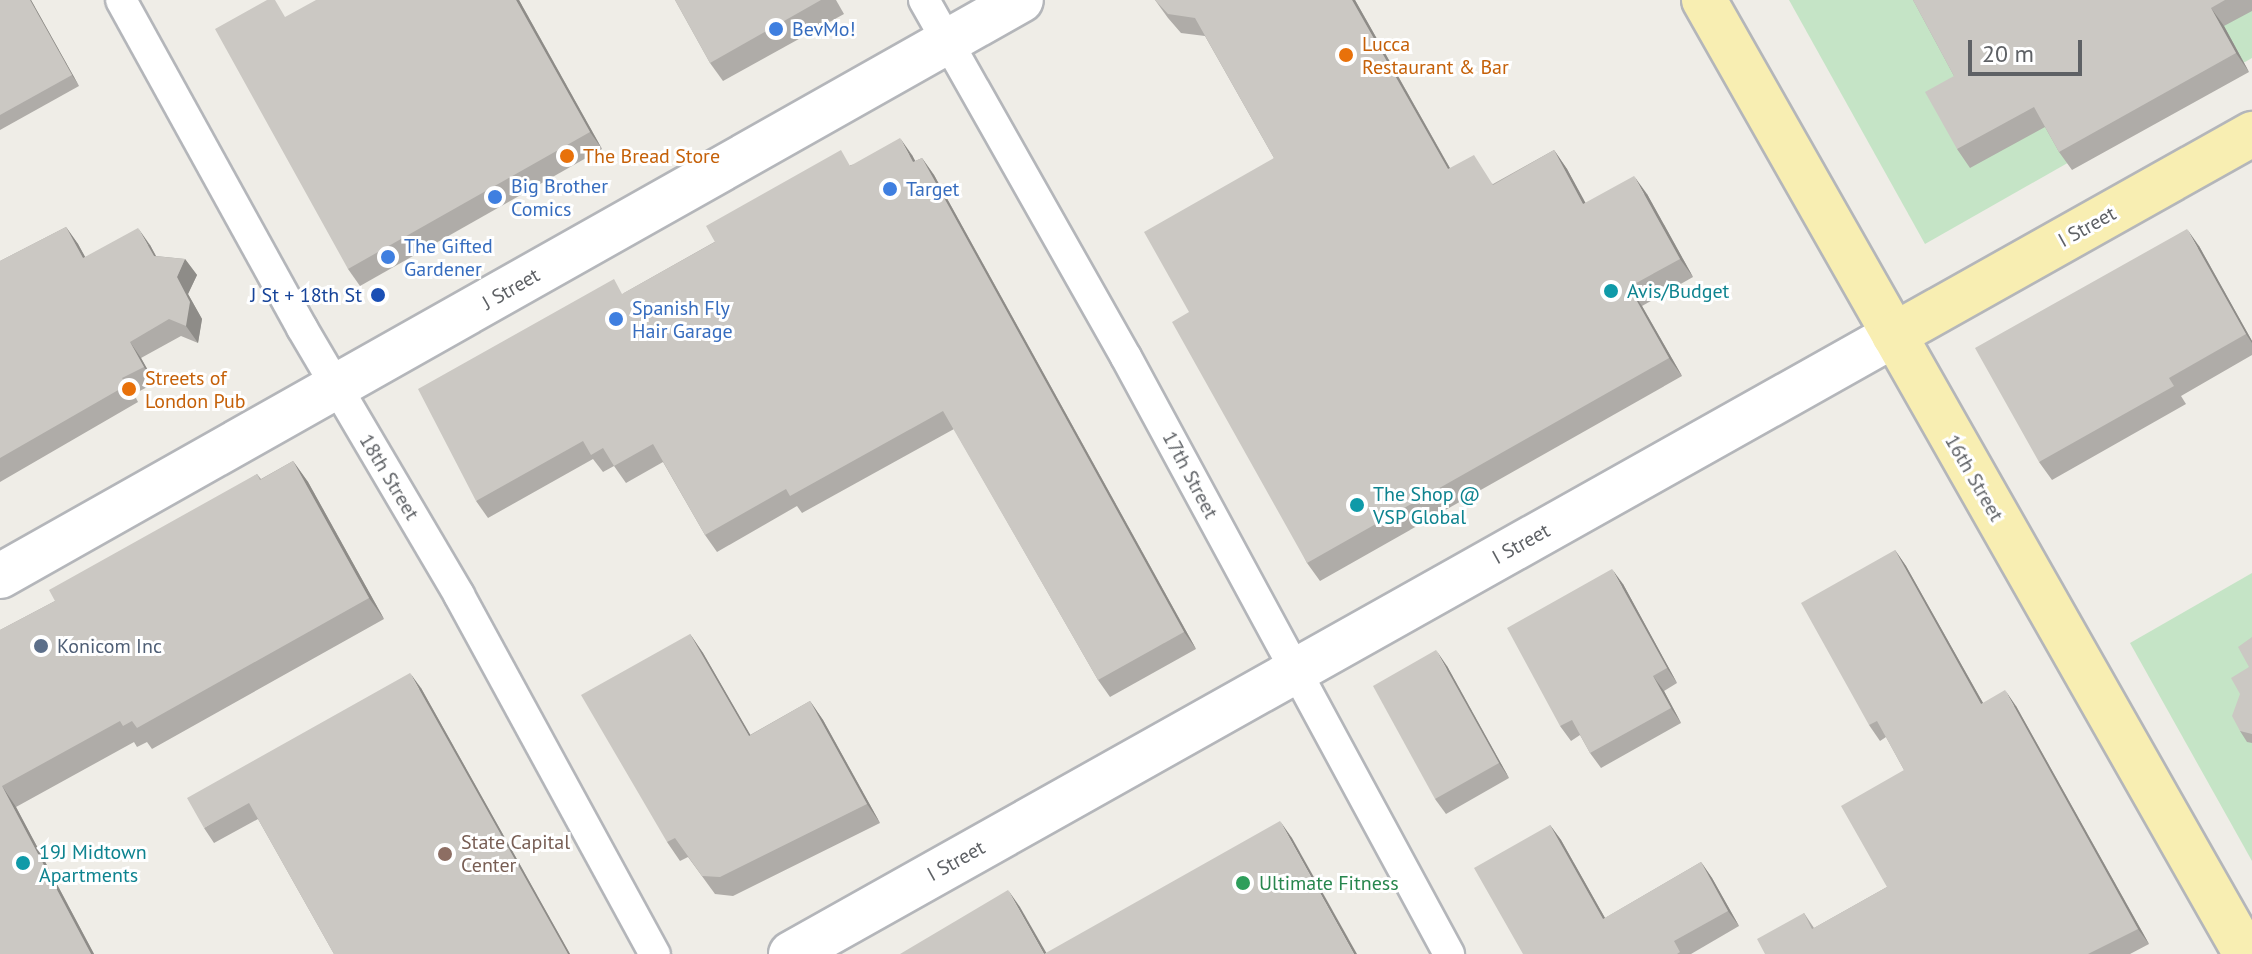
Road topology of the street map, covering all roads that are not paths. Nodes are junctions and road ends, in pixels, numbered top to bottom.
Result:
1 (121, 0) edge
2 (924, 0) edge
3 (1021, 0) edge
4 (1710, 12) edge
5 (947, 41) junction
6 (2252, 134) edge
7 (1894, 335) junction
8 (337, 390) junction
9 (0, 576) edge
10 (1296, 671) junction
11 (655, 954) edge
12 (791, 954) edge
13 (1449, 954) edge
14 (2246, 954) edge

1 - 8 street, 18th Street
2 - 5 street, 17th Street
3 - 5 main road, J Street
4 - 7 main road, 16th Street
5 - 8 main road, J Street
5 - 10 street, 17th Street
6 - 7 main road, I Street
7 - 10 main road, I Street
7 - 14 main road, 16th Street
8 - 9 main road, J Street
8 - 11 street, 18th Street
10 - 12 main road, I Street
10 - 13 street, 17th Street

